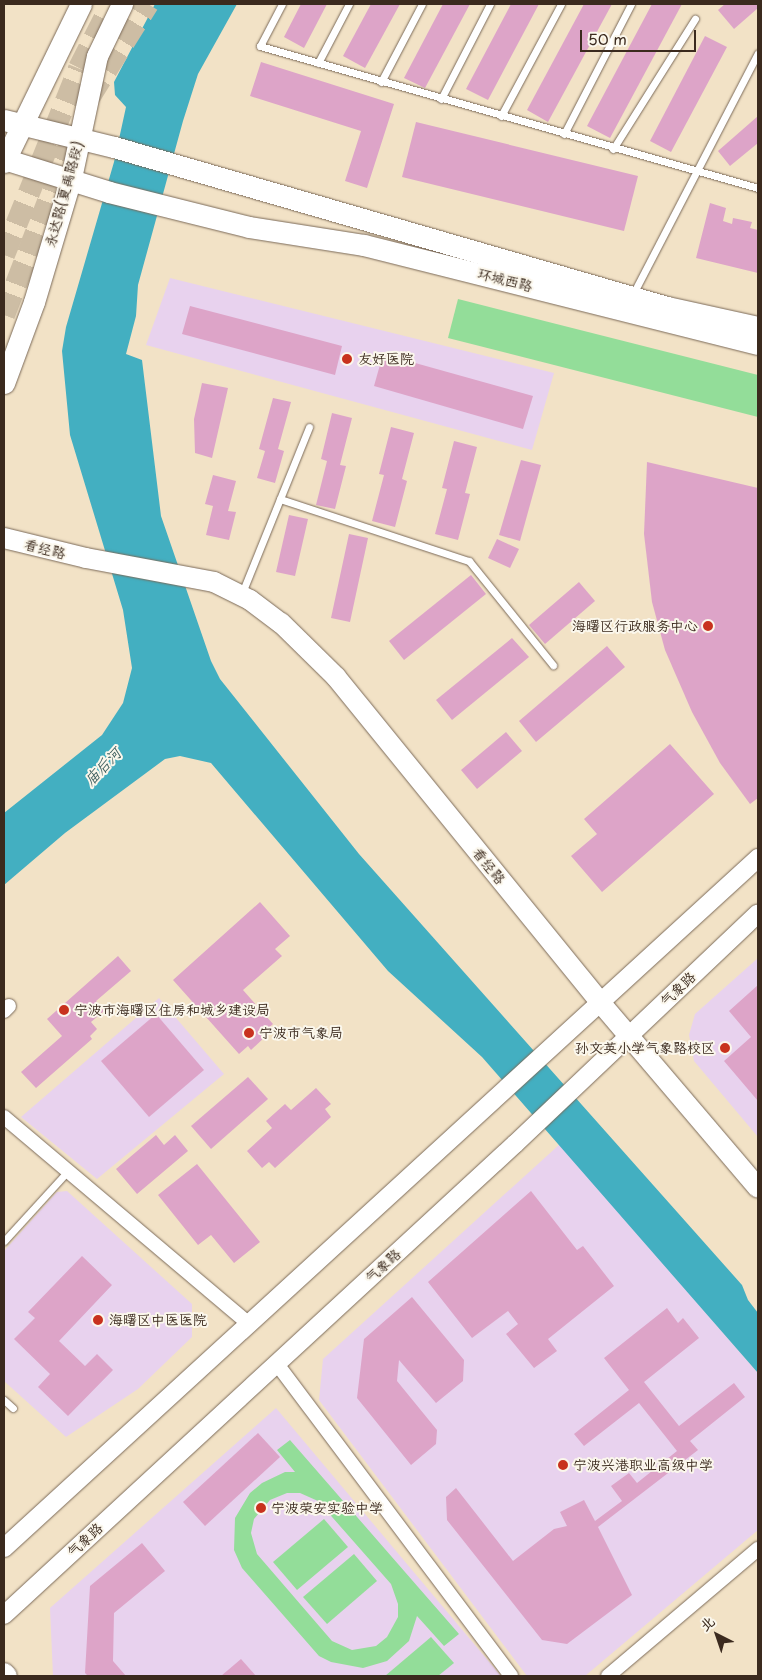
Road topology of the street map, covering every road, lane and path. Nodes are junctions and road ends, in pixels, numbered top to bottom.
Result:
1 (81, 4) edge
2 (122, 4) edge
3 (282, 4) edge
4 (349, 4) edge
5 (422, 4) edge
6 (490, 4) edge
7 (561, 4) edge
8 (631, 4) edge
9 (695, 19) dead end
10 (758, 52) edge
11 (318, 63) junction
12 (382, 82) junction
13 (441, 99) junction
14 (501, 116) junction
15 (12, 122) edge
16 (564, 134) junction
17 (79, 140) junction
18 (613, 149) junction
19 (4, 160) edge
20 (696, 172) junction
21 (71, 178) junction
22 (758, 188) edge
23 (632, 297) junction
24 (758, 328) edge
25 (758, 344) edge
26 (4, 383) edge
27 (309, 426) dead end
28 (280, 499) junction
29 (4, 538) edge
30 (240, 595) junction
31 (552, 665) dead end
32 (758, 858) edge
33 (758, 912) edge
34 (599, 1001) junction
35 (628, 1036) junction
36 (4, 1117) edge
37 (68, 1171) junction
38 (758, 1188) edge
39 (4, 1241) edge
40 (248, 1324) junction
41 (277, 1364) junction
42 (4, 1400) edge
43 (13, 1408) dead end
44 (4, 1548) edge
45 (758, 1549) edge
46 (4, 1615) edge
47 (4, 1673) edge
48 (7, 1676) edge
49 (511, 1676) edge
50 (608, 1676) edge

1 - 15 main road
2 - 17 main road, 永达路(夏禹路段)
3 - 11 lane
4 - 11 lane
5 - 12 lane
6 - 13 lane
7 - 14 lane
8 - 16 lane
9 - 18 lane
10 - 20 lane
11 - 12 lane
12 - 13 lane
13 - 14 lane
14 - 16 lane
15 - 17 main road
15 - 19 main road
16 - 18 lane
17 - 21 main road, 永达路(夏禹路段)
17 - 23 main road, 环城西路
18 - 20 lane
19 - 21 main road
20 - 22 lane
20 - 23 lane
21 - 25 main road, 环城西路
21 - 26 main road, 永达路(夏禹路段)
23 - 24 main road, 环城西路
27 - 28 lane
28 - 30 lane
28 - 31 lane
29 - 30 main road, 看经路
30 - 34 main road, 看经路
32 - 34 street
33 - 35 street, 气象路
34 - 35 main road, 看经路
34 - 40 street
35 - 38 main road, 看经路
35 - 41 street, 气象路
36 - 37 street
37 - 39 lane
37 - 40 street
40 - 44 street
41 - 46 street, 气象路
41 - 49 street
42 - 43 lane
45 - 50 street
47 - 48 main road

